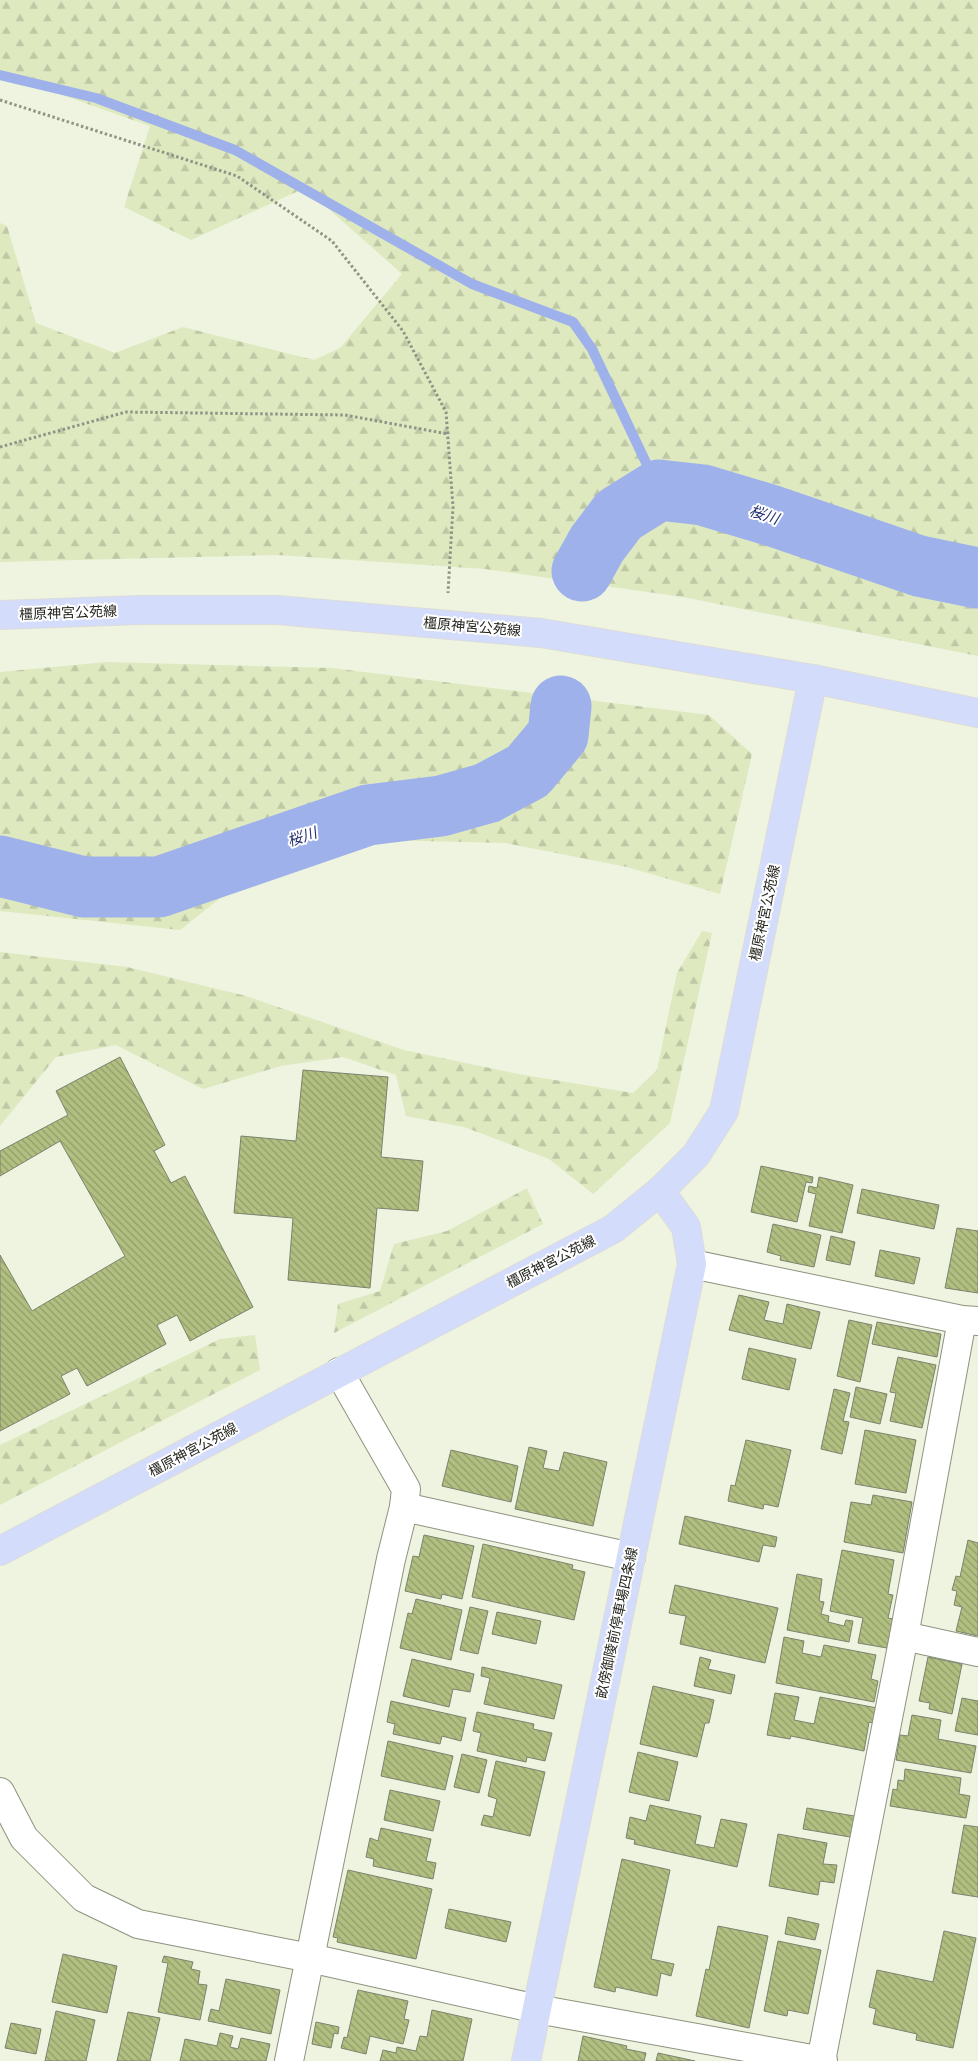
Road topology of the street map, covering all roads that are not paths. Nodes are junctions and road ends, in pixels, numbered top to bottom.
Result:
1 (0, 615) edge
2 (813, 679) junction
3 (978, 713) edge
4 (660, 1191) junction
5 (692, 1264) junction
6 (970, 1321) edge
7 (339, 1372) junction
8 (404, 1507) junction
9 (0, 1552) edge
10 (631, 1557) junction
11 (904, 1636) junction
12 (978, 1652) edge
13 (0, 1792) edge
14 (310, 1958) junction
15 (537, 2009) junction
16 (289, 2061) edge
17 (526, 2061) edge
18 (822, 2061) edge

1 - 2 main road, 橿原神宮公苑線
2 - 3 main road
2 - 4 main road, 橿原神宮公苑線
4 - 5 main road, 畝傍御陵前停車場四条線
4 - 7 main road, 橿原神宮公苑線
5 - 6 street
5 - 10 main road, 畝傍御陵前停車場四条線
6 - 11 street
7 - 8 street
7 - 9 main road, 橿原神宮公苑線
8 - 10 street
8 - 14 street
10 - 15 main road, 畝傍御陵前停車場四条線
11 - 12 street
11 - 18 street
13 - 14 street
14 - 15 street
14 - 16 street
15 - 17 main road, 畝傍御陵前停車場四条線
15 - 18 street

